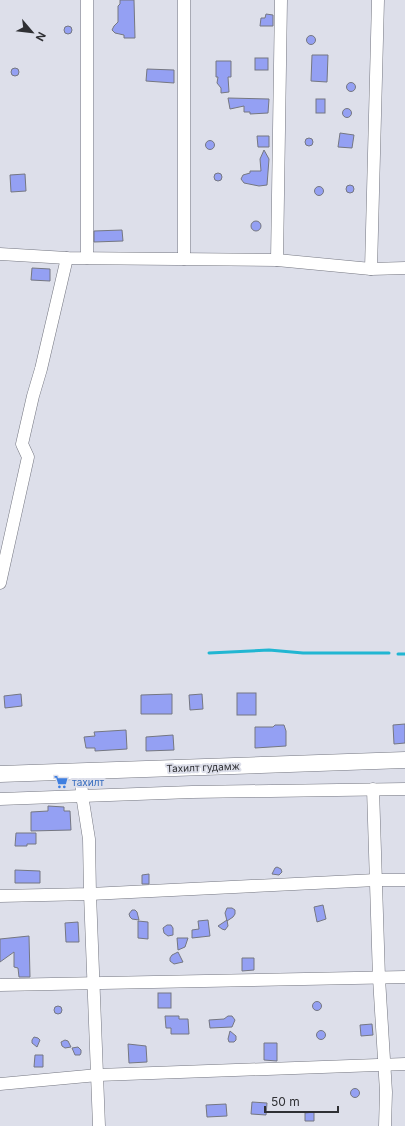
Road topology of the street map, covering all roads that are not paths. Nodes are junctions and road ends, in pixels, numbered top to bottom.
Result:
1 (87, 0) edge
2 (184, 0) edge
3 (281, 0) edge
4 (378, 0) edge
5 (0, 254) edge
6 (67, 258) junction
7 (87, 258) junction
8 (184, 259) junction
9 (277, 260) junction
10 (405, 268) edge
11 (371, 269) junction
12 (0, 583) edge
13 (405, 760) edge
14 (81, 772) junction
15 (0, 774) edge
16 (373, 789) junction
17 (405, 789) edge
18 (82, 795) junction
19 (0, 798) edge
20 (376, 880) junction
21 (405, 880) edge
22 (90, 894) junction
23 (0, 896) edge
24 (405, 977) edge
25 (379, 978) junction
26 (93, 982) junction
27 (0, 985) edge
28 (385, 1064) junction
29 (405, 1064) edge
30 (98, 1075) junction
31 (0, 1084) edge
32 (99, 1126) edge
33 (385, 1126) edge

1 - 7 street
2 - 8 street
3 - 9 street
4 - 11 street
5 - 6 street
6 - 7 street
6 - 12 street
7 - 8 street
8 - 9 street
9 - 11 street
10 - 11 street
13 - 14 main road, Тахилт гудамж
14 - 15 main road, Тахилт гудамж
14 - 18 street
16 - 17 street
16 - 18 street
16 - 20 street
18 - 19 street
18 - 22 street
20 - 21 street
20 - 22 street
20 - 25 street
22 - 23 street
22 - 26 street
24 - 25 street
25 - 26 street
25 - 28 street
26 - 27 street
26 - 30 street
28 - 29 street
28 - 30 street
28 - 33 street
30 - 31 street
30 - 32 street

